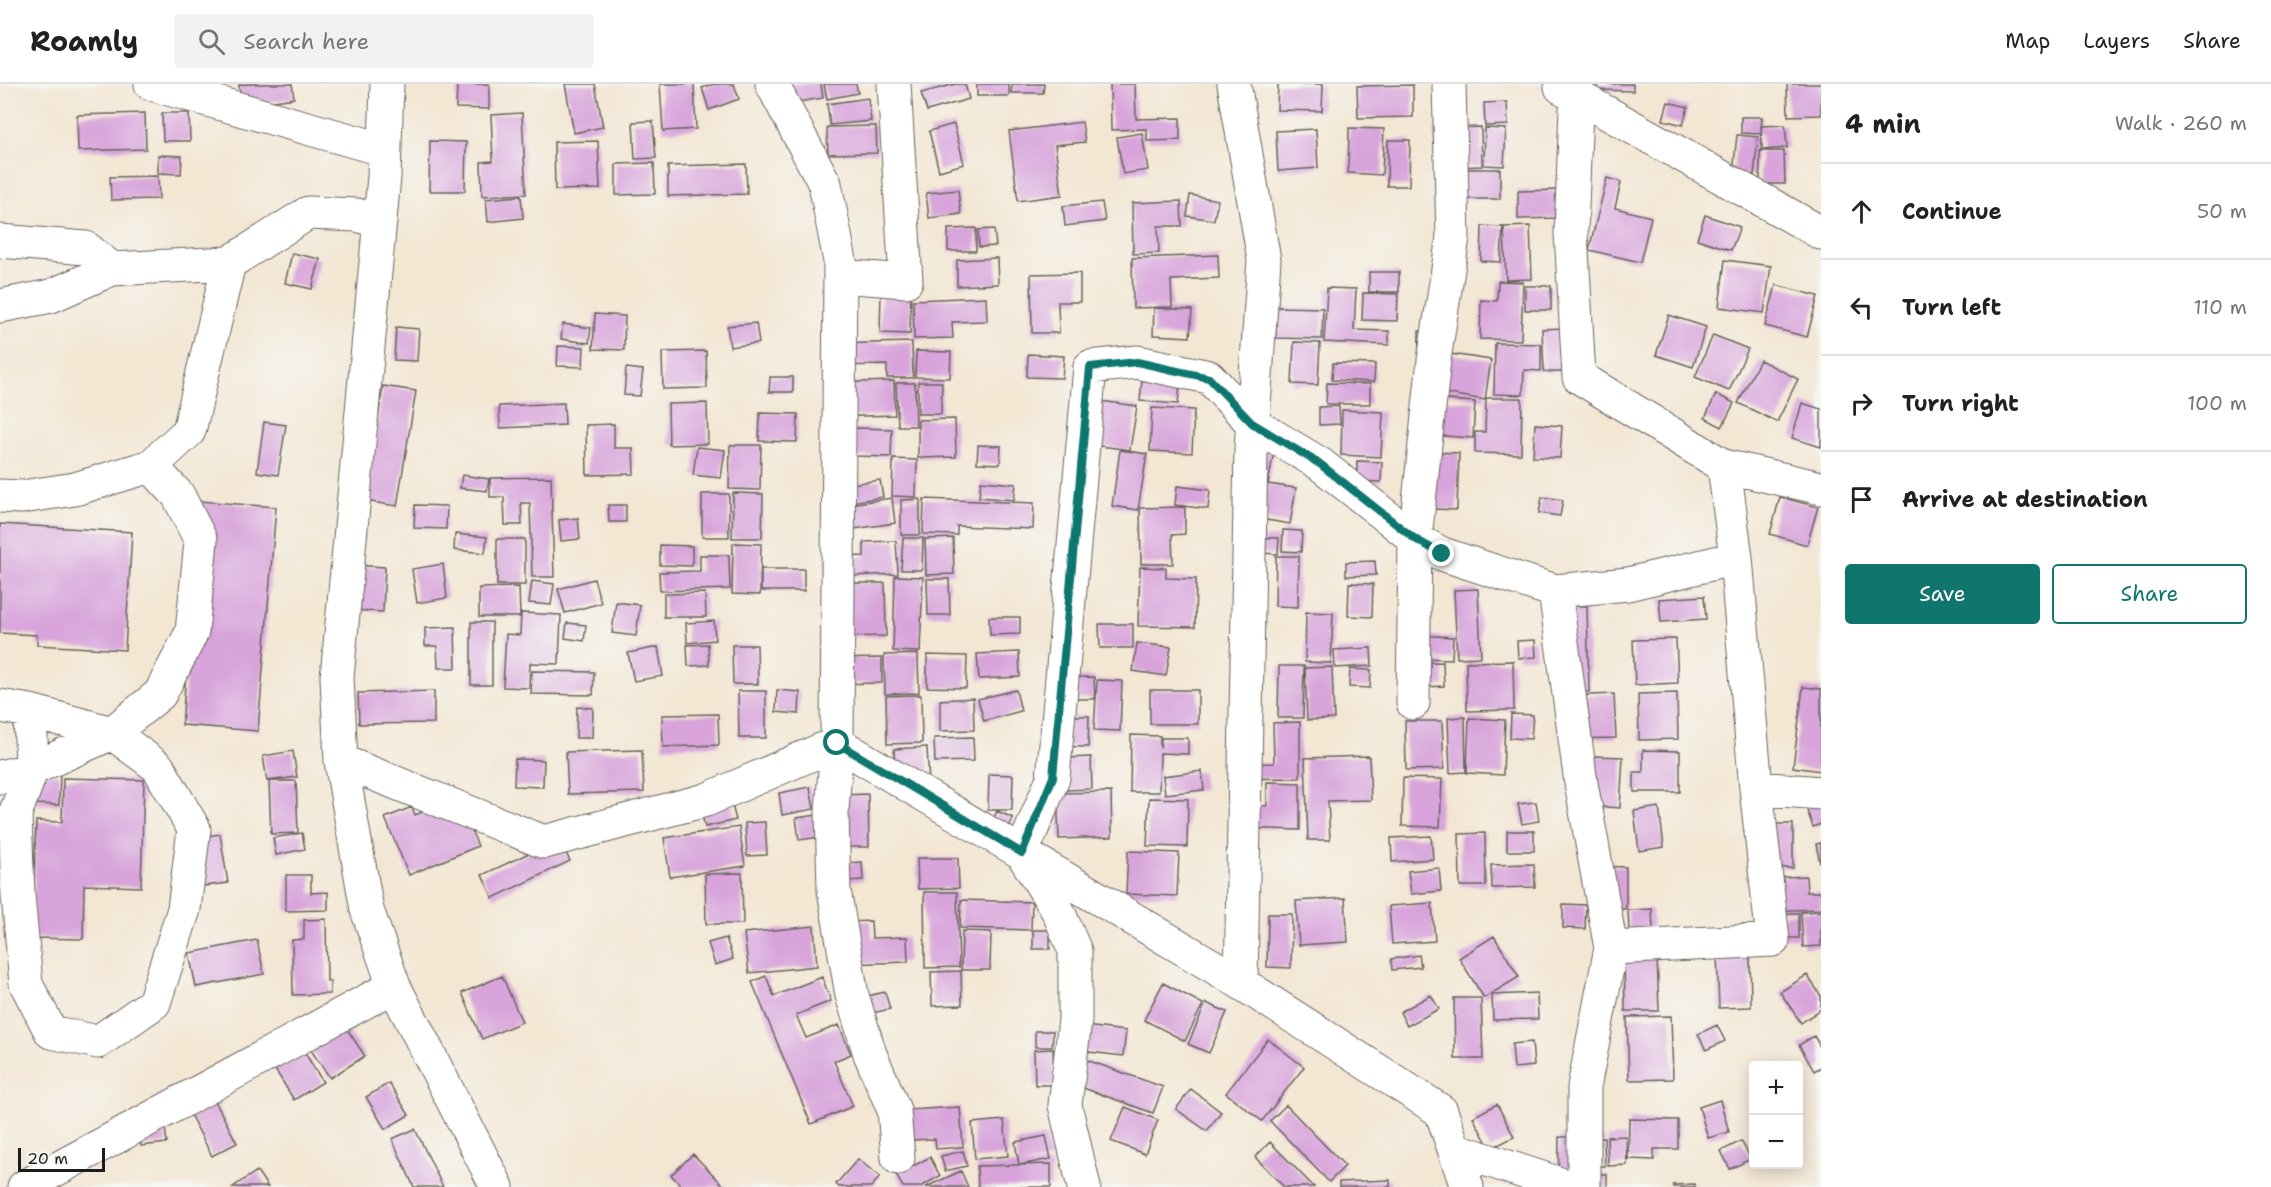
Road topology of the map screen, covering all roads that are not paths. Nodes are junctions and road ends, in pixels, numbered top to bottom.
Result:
1 (152, 84) edge
2 (387, 84) edge
3 (772, 84) edge
4 (894, 84) edge
5 (1234, 84) edge
6 (1449, 84) edge
7 (1570, 89) edge
8 (385, 150) junction
9 (380, 222) junction
10 (1821, 233) edge
11 (0, 241) edge
12 (229, 263) junction
13 (112, 268) junction
14 (840, 276) junction
15 (0, 306) edge
16 (1252, 423) junction
17 (151, 466) junction
18 (1724, 466) junction
19 (1821, 488) edge
20 (0, 496) edge
21 (1415, 539) junction
22 (1736, 558) junction
23 (1555, 591) junction
24 (1413, 703) dead end
25 (15, 709) edge
26 (112, 733) junction
27 (837, 743) junction
28 (341, 761) junction
29 (32, 769) junction
30 (0, 777) edge
31 (1756, 788) junction
32 (1821, 793) edge
33 (1022, 853) junction
34 (1611, 948) junction
35 (1241, 983) junction
36 (394, 986) junction
37 (1454, 1149) junction
38 (898, 1158) dead end
39 (499, 1182) edge
40 (24, 1187) edge
41 (1084, 1187) edge
42 (1467, 1187) edge
43 (1569, 1187) edge
44 (1584, 1187) edge

1 - 8 street
2 - 8 street
3 - 14 street
4 - 14 street
5 - 16 street
6 - 21 street
7 - 10 street
7 - 18 street
8 - 9 street
9 - 12 street
9 - 28 street
11 - 13 street
12 - 13 street
12 - 17 street
13 - 15 street
14 - 27 street
16 - 21 street
16 - 33 street
16 - 35 street
17 - 20 street
17 - 26 street
18 - 19 street
18 - 22 street
21 - 23 street
21 - 24 street
22 - 23 street
22 - 31 street
23 - 34 street
25 - 26 street
25 - 29 street
26 - 29 street
26 - 29 street
27 - 28 street
27 - 33 street
27 - 38 street
28 - 36 street
29 - 30 street
31 - 32 street
31 - 34 street
33 - 35 street
33 - 41 street
34 - 44 street
35 - 37 street
36 - 39 street
36 - 40 street
37 - 42 street
37 - 43 street

